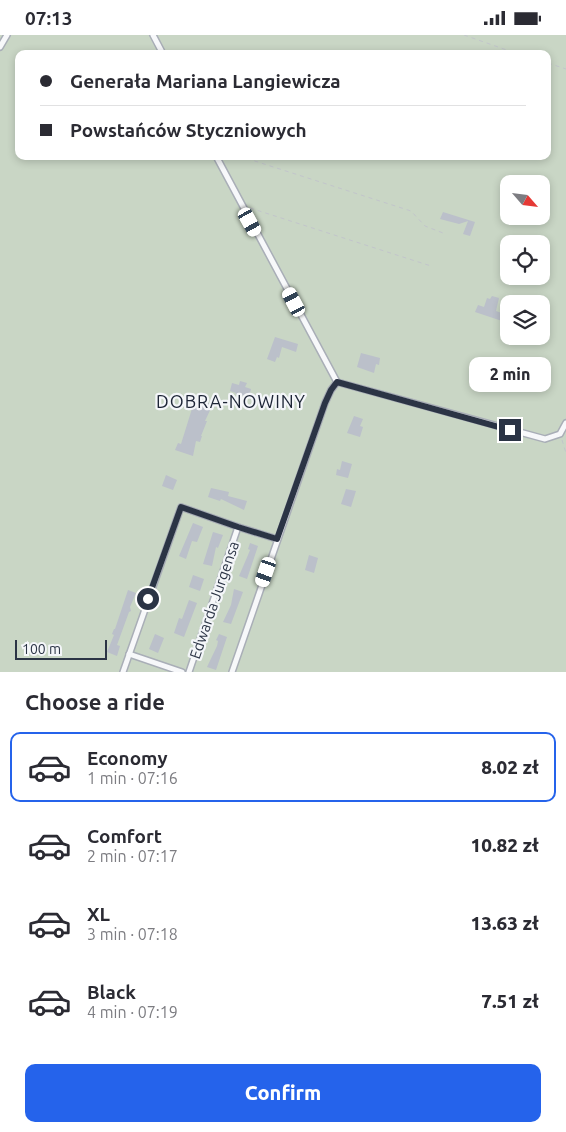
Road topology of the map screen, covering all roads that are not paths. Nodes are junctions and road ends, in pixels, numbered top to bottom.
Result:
1 (7, 35) edge
2 (153, 35) edge
3 (0, 47) edge
4 (161, 50) edge
5 (218, 160) edge
6 (337, 382) junction
7 (566, 423) edge
8 (238, 527) junction
9 (277, 539) junction
10 (129, 654) junction
11 (123, 672) edge
12 (182, 672) edge
13 (190, 672) edge
14 (232, 672) edge

1 - 3 street
2 - 4 street
5 - 6 street
6 - 7 street
6 - 9 street
8 - 9 street
8 - 10 street
8 - 13 street, Edwarda Jurgensa
9 - 14 street
10 - 11 street
10 - 12 street

